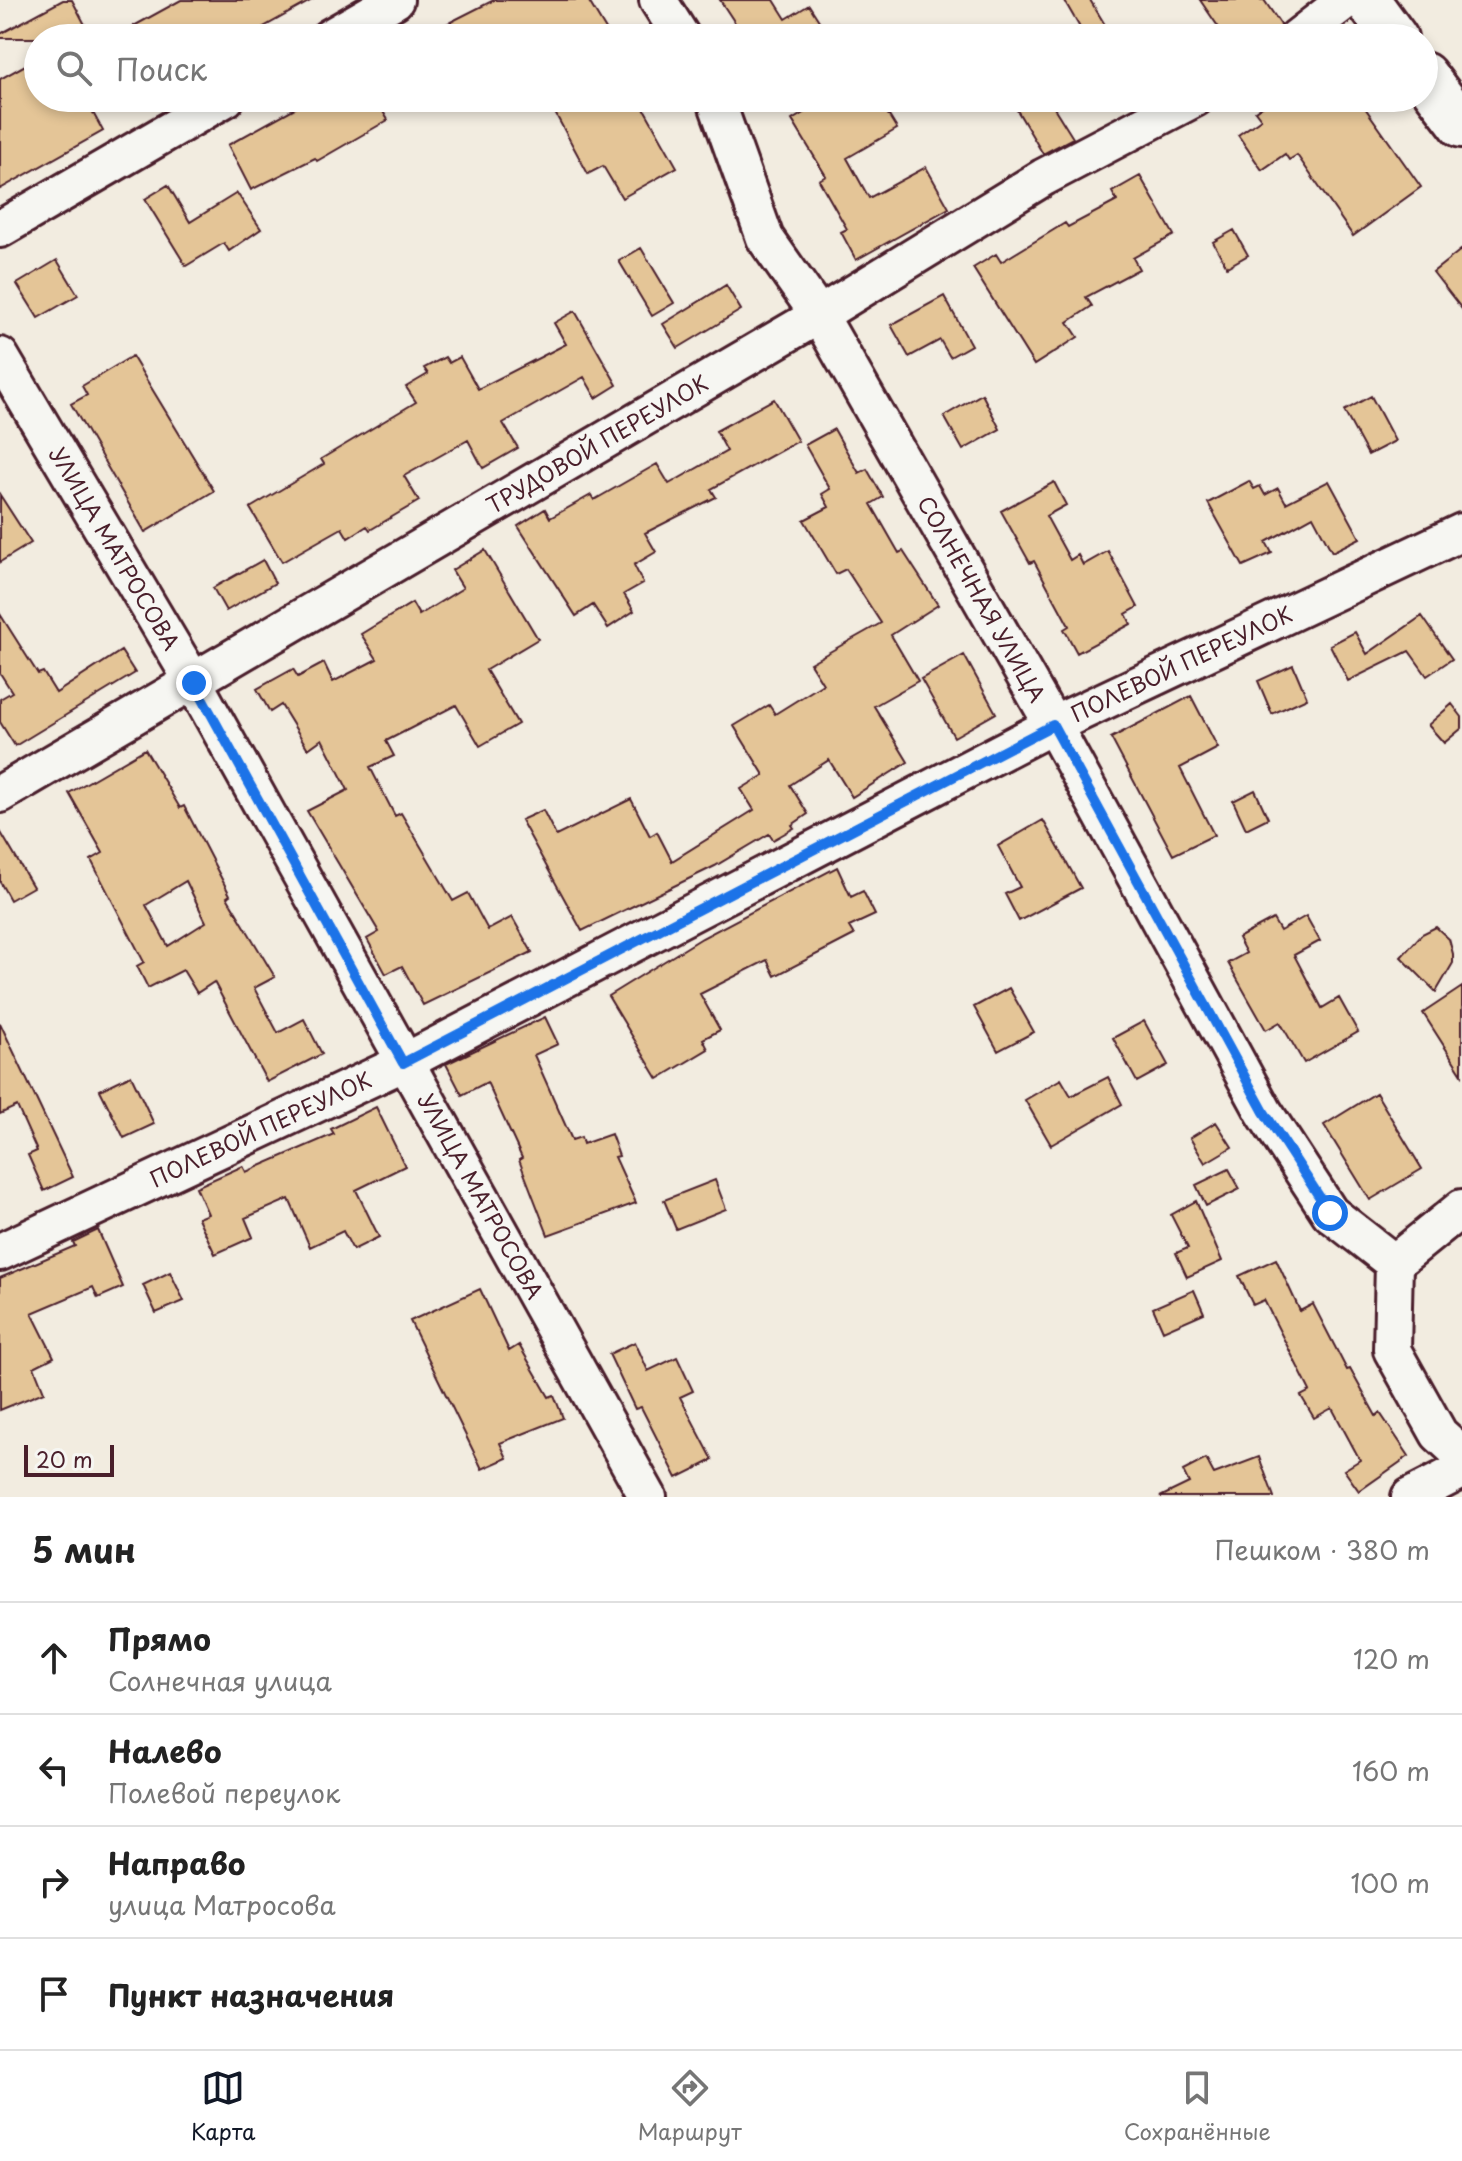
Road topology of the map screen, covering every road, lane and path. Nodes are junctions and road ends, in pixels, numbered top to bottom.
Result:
1 (395, 0) edge
2 (658, 0) edge
3 (1346, 0) edge
4 (1367, 0) edge
5 (353, 24) edge
6 (673, 24) edge
7 (1315, 24) edge
8 (1385, 24) edge
9 (1438, 93) edge
10 (202, 112) edge
11 (720, 112) edge
12 (1168, 112) edge
13 (1462, 125) edge
14 (0, 229) edge
15 (819, 315) junction
16 (0, 356) edge
17 (1462, 532) edge
18 (194, 683) junction
19 (1053, 725) junction
20 (0, 794) edge
21 (403, 1063) junction
22 (1462, 1208) edge
23 (0, 1252) edge
24 (1394, 1263) junction
25 (1462, 1455) edge
26 (1462, 1470) edge
27 (648, 1497) edge
28 (1410, 1497) edge

1 - 5 street
2 - 6 street
3 - 7 street
4 - 8 street
9 - 13 street
10 - 14 street
11 - 15 street, СОЛНЕЧНАЯ УЛИЦА
12 - 15 street, ТРУДОВОЙ ПЕРЕУЛОК
15 - 18 street, ТРУДОВОЙ ПЕРЕУЛОК
15 - 19 street, СОЛНЕЧНАЯ УЛИЦА
16 - 18 street, УЛИЦА МАТРОСОВА
17 - 19 street, ПОЛЕВОЙ ПЕРЕУЛОК
18 - 20 street, ТРУДОВОЙ ПЕРЕУЛОК
18 - 21 street, УЛИЦА МАТРОСОВА
19 - 21 street, ПОЛЕВОЙ ПЕРЕУЛОК
19 - 24 street, СОЛНЕЧНАЯ УЛИЦА
21 - 23 street, ПОЛЕВОЙ ПЕРЕУЛОК
21 - 27 street, УЛИЦА МАТРОСОВА
22 - 24 street
24 - 25 street
26 - 28 street

